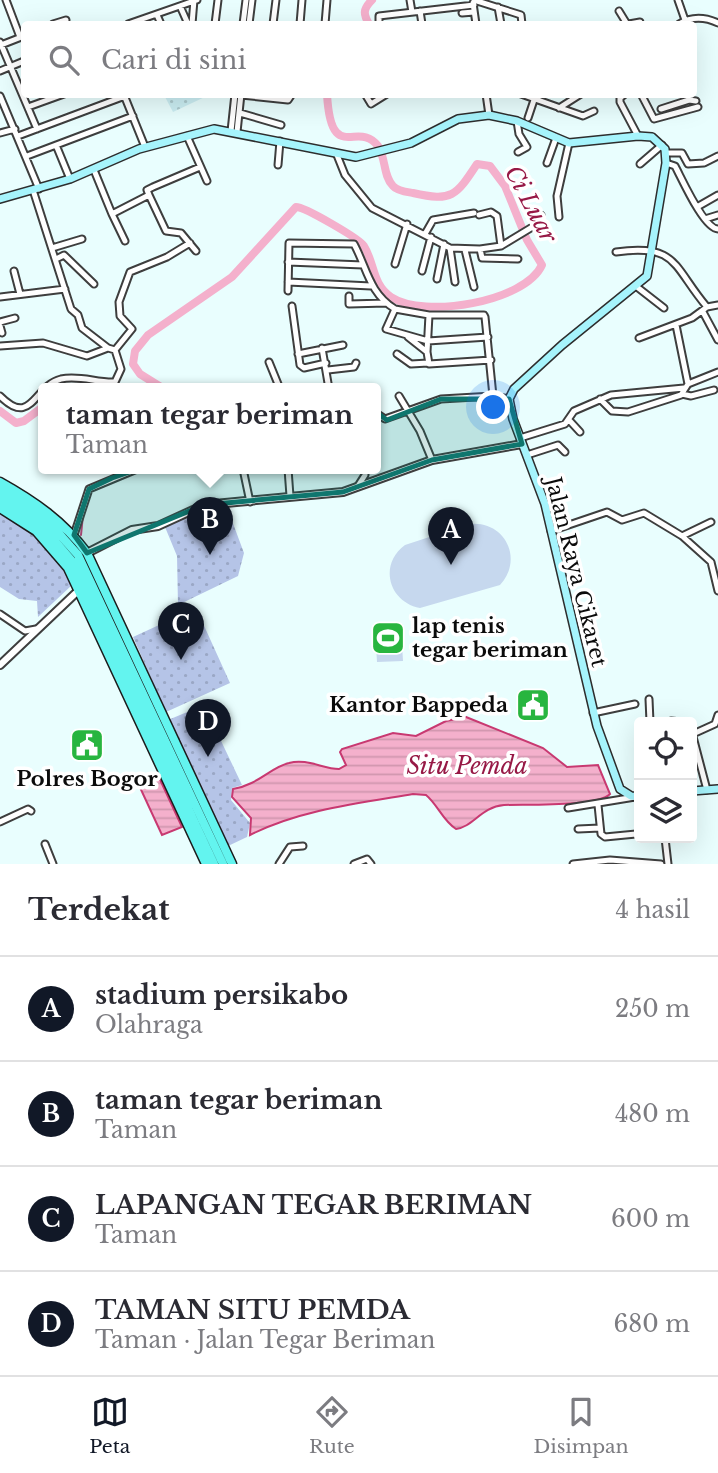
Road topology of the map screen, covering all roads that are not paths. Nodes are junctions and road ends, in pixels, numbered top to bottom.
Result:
1 (6, 0) edge
2 (195, 0) edge
3 (218, 0) edge
4 (240, 0) edge
5 (276, 0) edge
6 (302, 0) edge
7 (327, 0) edge
8 (410, 0) edge
9 (428, 0) edge
10 (449, 0) edge
11 (678, 0) edge
12 (249, 1) edge
13 (474, 4) edge
14 (180, 6) junction
15 (498, 7) junction
16 (450, 8) junction
17 (429, 9) junction
18 (420, 11) junction
19 (619, 11) dead end
20 (412, 12) junction
21 (462, 13) dead end
22 (157, 15) junction
23 (66, 20) dead end
24 (685, 20) joint
25 (63, 21) edge
26 (144, 21) edge
27 (160, 21) edge
28 (188, 21) edge
29 (191, 21) edge
30 (215, 21) edge
31 (244, 21) edge
32 (249, 21) edge
33 (274, 21) edge
34 (300, 21) edge
35 (325, 21) edge
36 (379, 21) edge
37 (422, 21) edge
38 (500, 21) edge
39 (522, 21) edge
40 (626, 21) edge
41 (718, 23) edge
42 (21, 34) edge
43 (21, 36) edge
44 (1, 43) edge
45 (21, 62) edge
46 (10, 66) junction
47 (0, 71) edge
48 (21, 88) edge
49 (0, 96) edge
50 (25, 98) edge
51 (53, 98) edge
52 (117, 98) edge
53 (126, 98) edge
54 (235, 98) edge
55 (241, 98) edge
56 (367, 98) edge
57 (381, 98) edge
58 (487, 98) edge
59 (532, 98) edge
60 (534, 98) edge
61 (575, 98) edge
62 (620, 98) edge
63 (643, 98) edge
64 (684, 98) edge
65 (28, 107) junction
66 (559, 108) junction
67 (661, 109) dead end
68 (594, 111) dead end
69 (240, 113) junction
70 (489, 115) junction
71 (133, 116) junction
72 (528, 118) dead end
73 (517, 121) junction
74 (281, 125) dead end
75 (15, 129) junction
76 (37, 129) junction
77 (234, 132) junction
78 (0, 133) edge
79 (18, 136) junction
80 (187, 136) junction
81 (638, 136) junction
82 (556, 138) junction
83 (280, 141) junction
84 (569, 143) junction
85 (56, 145) junction
86 (662, 145) junction
87 (145, 147) junction
88 (518, 152) dead end
89 (667, 153) junction
90 (337, 155) junction
91 (27, 156) junction
92 (718, 156) edge
93 (547, 163) dead end
94 (666, 163) junction
95 (278, 164) dead end
96 (639, 164) dead end
97 (200, 167) junction
98 (94, 170) junction
99 (70, 179) junction
100 (207, 181) dead end
101 (36, 189) junction
102 (149, 195) junction
103 (718, 195) edge
104 (0, 199) edge
105 (696, 207) junction
106 (112, 214) junction
107 (541, 215) dead end
108 (718, 215) edge
109 (559, 217) dead end
110 (705, 219) junction
111 (407, 224) junction
112 (718, 229) edge
113 (428, 236) junction
114 (82, 239) dead end
115 (125, 241) dead end
116 (190, 243) junction
117 (447, 246) junction
118 (501, 246) junction
119 (52, 248) junction
120 (480, 249) junction
121 (650, 249) junction
122 (465, 250) junction
123 (195, 251) dead end
124 (616, 252) dead end
125 (56, 259) junction
126 (518, 259) dead end
127 (288, 262) junction
128 (395, 264) dead end
129 (363, 265) junction
130 (14, 271) dead end
131 (422, 271) dead end
132 (437, 279) dead end
133 (288, 282) junction
134 (455, 282) dead end
135 (94, 284) dead end
136 (371, 286) junction
137 (474, 287) dead end
138 (637, 287) junction
139 (65, 289) junction
140 (288, 291) dead end
141 (20, 294) junction
142 (349, 296) dead end
143 (0, 297) edge
144 (386, 303) junction
145 (718, 305) edge
146 (292, 306) dead end
147 (664, 308) dead end
148 (395, 309) junction
149 (705, 309) junction
150 (429, 315) junction
151 (15, 318) dead end
152 (676, 325) junction
153 (1, 327) edge
154 (406, 335) junction
155 (488, 337) junction
156 (639, 338) dead end
157 (718, 340) edge
158 (428, 341) junction
159 (342, 345) dead end
160 (0, 346) edge
161 (108, 348) junction
162 (322, 348) junction
163 (115, 350) junction
164 (427, 352) junction
165 (298, 354) junction
166 (397, 354) dead end
167 (491, 360) junction
168 (269, 362) dead end
169 (356, 363) dead end
170 (428, 363) junction
171 (327, 367) junction
172 (718, 372) edge
173 (53, 383) edge
174 (278, 383) edge
175 (328, 383) edge
176 (685, 389) junction
177 (714, 390) dead end
178 (38, 395) edge
179 (0, 396) edge
180 (398, 396) dead end
181 (494, 396) junction
182 (509, 399) junction
183 (600, 399) junction
184 (407, 410) junction
185 (381, 416) edge
186 (569, 420) junction
187 (580, 432) dead end
188 (521, 441) junction
189 (565, 452) dead end
190 (527, 455) junction
191 (432, 460) junction
192 (125, 474) edge
193 (244, 474) edge
194 (288, 474) edge
195 (365, 474) edge
196 (1, 484) edge
197 (358, 486) junction
198 (290, 496) junction
199 (0, 499) edge
200 (250, 502) junction
201 (0, 508) edge
202 (711, 522) dead end
203 (551, 531) junction
204 (74, 536) junction
205 (682, 536) junction
206 (87, 553) junction
207 (714, 562) edge
208 (79, 590) junction
209 (718, 591) edge
210 (0, 614) edge
211 (36, 629) junction
212 (0, 665) edge
213 (649, 699) dead end
214 (635, 704) dead end
215 (593, 713) junction
216 (718, 715) edge
217 (650, 717) edge
218 (697, 731) edge
219 (697, 752) edge
220 (163, 763) junction
221 (718, 789) edge
222 (707, 790) junction
223 (697, 791) edge
224 (634, 796) edge
225 (634, 798) edge
226 (188, 799) junction
227 (598, 806) junction
228 (568, 808) dead end
229 (31, 811) dead end
230 (0, 822) edge
231 (600, 828) junction
232 (578, 829) dead end
233 (634, 834) edge
234 (666, 843) edge
235 (45, 844) dead end
236 (303, 846) dead end
237 (227, 863) edge
238 (53, 864) edge
239 (206, 864) edge
240 (214, 864) edge
241 (279, 864) edge
242 (354, 864) edge
243 (371, 864) edge
244 (573, 864) edge
245 (661, 864) edge
246 (668, 864) edge

1 - 42 street
2 - 14 street
2 - 29 street
3 - 30 street
4 - 12 street
5 - 33 street
6 - 34 street
7 - 35 street
8 - 20 street
9 - 17 street
10 - 16 street
11 - 24 street
12 - 31 street
12 - 32 street
13 - 15 street
13 - 16 street
13 - 21 street
14 - 22 street
14 - 28 street
15 - 38 street
15 - 39 street
16 - 17 street
17 - 18 street
18 - 20 street
18 - 37 street
19 - 40 street
20 - 36 street
22 - 26 street
22 - 27 street
23 - 25 street
24 - 41 street
43 - 44 street
44 - 46 street
45 - 46 street
46 - 47 street
46 - 48 street
49 - 75 street
50 - 65 street
51 - 65 street
52 - 76 street
53 - 71 street
54 - 77 street
55 - 69 street
56 - 57 street
58 - 70 street
59 - 72 street
60 - 66 street
61 - 66 street
62 - 81 street
63 - 64 street
64 - 67 street
65 - 76 street
66 - 68 street
69 - 74 street
69 - 77 street
70 - 73 main road
70 - 90 main road
71 - 85 street
71 - 87 street
73 - 82 main road
73 - 88 street
75 - 78 street
75 - 79 street
76 - 79 street
77 - 80 main road
77 - 83 main road
79 - 91 street
80 - 87 main road
80 - 97 street
81 - 84 main road
81 - 86 main road
82 - 84 main road
82 - 93 street
83 - 90 main road
83 - 95 street
84 - 109 street
85 - 91 street
85 - 99 street
86 - 89 main road
86 - 96 street
87 - 98 main road
89 - 92 street
89 - 94 main road
90 - 111 street
91 - 101 street
94 - 105 street
94 - 121 main road
97 - 100 street
97 - 102 street
98 - 99 main road
98 - 106 street
99 - 101 main road
101 - 104 main road
101 - 119 street
102 - 106 street
102 - 116 street
103 - 105 street
105 - 110 street
106 - 115 street
107 - 118 street
108 - 110 street
110 - 112 street
111 - 113 street
111 - 128 street
113 - 117 street
113 - 118 street
113 - 131 street
114 - 119 street
116 - 123 street
116 - 163 street
117 - 122 street
117 - 132 street
117 - 134 street
118 - 120 street
119 - 125 street
120 - 122 street
120 - 126 street
121 - 124 street
121 - 138 main road
121 - 149 street
122 - 137 street
125 - 135 street
125 - 139 street
127 - 129 street
127 - 129 street
127 - 133 street
129 - 136 street
130 - 141 street
133 - 136 street
133 - 140 street
136 - 144 street
138 - 147 street
138 - 182 main road
139 - 141 street
139 - 161 street
141 - 143 street
142 - 144 street
144 - 148 street
145 - 149 street
146 - 165 street
148 - 150 street
148 - 154 street
149 - 152 street
149 - 157 street
150 - 155 street
150 - 158 street
151 - 153 street
152 - 156 street
152 - 176 street
154 - 158 street
154 - 164 street
155 - 158 street
155 - 167 street
158 - 164 street
159 - 162 street
160 - 161 street
161 - 163 street
162 - 165 street
162 - 171 street
163 - 173 street
164 - 170 street
165 - 171 street
166 - 170 street
167 - 170 street
167 - 181 street
168 - 174 street
169 - 171 street
171 - 175 street
172 - 176 street
176 - 177 street
176 - 183 street
176 - 183 street
178 - 179 street
180 - 184 street
181 - 182 street
181 - 184 street
182 - 188 main road, Jalan Raya Cikaret
183 - 186 street
184 - 185 street
184 - 191 street
186 - 187 street
186 - 188 street
188 - 190 main road, Jalan Raya Cikaret
188 - 191 street
189 - 190 street
190 - 203 main road, Jalan Raya Cikaret
191 - 197 street
192 - 204 street
193 - 200 street
194 - 198 street
195 - 197 street
196 - 204 main road
196 - 226 main road
197 - 198 street
198 - 200 street
199 - 220 main road
200 - 206 street
201 - 208 main road
202 - 205 street
203 - 205 street
203 - 215 main road, Jalan Raya Cikaret
204 - 206 main road
205 - 207 street
206 - 237 main road
207 - 209 street
208 - 211 street
208 - 220 main road
210 - 211 street
211 - 212 street
213 - 217 street
214 - 215 street
215 - 224 main road, Jalan Raya Cikaret
216 - 218 street
219 - 222 street
220 - 226 main road
220 - 239 main road
221 - 222 main road
222 - 223 main road
225 - 227 street
226 - 237 main road
226 - 240 main road
227 - 228 street
227 - 231 street
229 - 230 street
231 - 232 street
231 - 233 street
234 - 246 street
235 - 238 street
236 - 241 street
242 - 243 street
244 - 245 street

